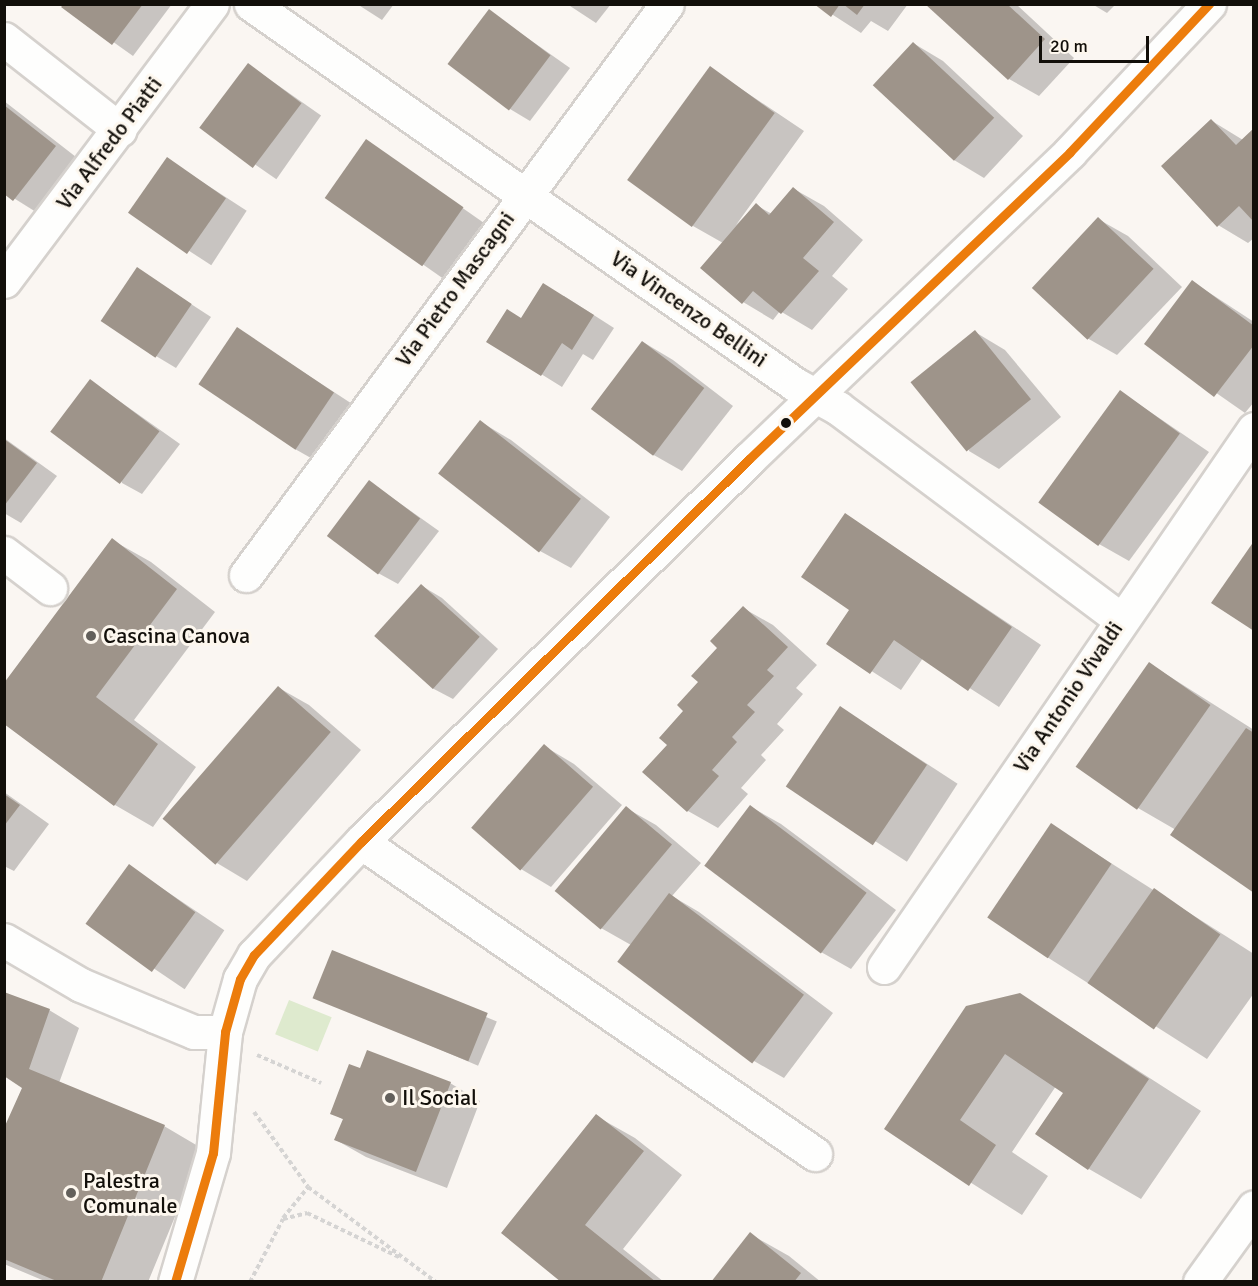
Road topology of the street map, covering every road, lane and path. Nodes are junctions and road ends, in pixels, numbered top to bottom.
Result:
1 (212, 4) edge
2 (251, 4) edge
3 (666, 4) edge
4 (1209, 4) edge
5 (4, 39) edge
6 (120, 130) junction
7 (525, 193) junction
8 (4, 281) edge
9 (817, 394) junction
10 (1254, 429) edge
11 (4, 553) edge
12 (246, 575) dead end
13 (50, 588) dead end
14 (1121, 620) junction
15 (361, 842) junction
16 (4, 940) edge
17 (884, 967) dead end
18 (225, 1032) junction
19 (250, 1061) dead end
20 (321, 1083) dead end
21 (218, 1091) junction
22 (814, 1155) dead end
23 (308, 1186) junction
24 (1254, 1207) edge
25 (283, 1219) junction
26 (411, 1262) junction
27 (426, 1279) edge
28 (175, 1281) edge
29 (250, 1281) edge
30 (436, 1281) edge
31 (1200, 1281) edge

1 - 6 main road, Via Alfredo Piatti
2 - 7 main road, Via Vincenzo Bellini
3 - 7 main road, Via Pietro Mascagni
4 - 9 main road
5 - 6 main road
6 - 8 main road, Via Alfredo Piatti
7 - 9 main road, Via Vincenzo Bellini
7 - 12 main road, Via Pietro Mascagni
9 - 14 main road, Via Vincenzo Bellini
9 - 15 main road
10 - 14 main road, Via Antonio Vivaldi
11 - 13 main road
14 - 17 main road, Via Antonio Vivaldi
15 - 18 main road
15 - 22 main road
16 - 18 main road
18 - 21 main road
19 - 20 path
21 - 23 path
21 - 28 main road
23 - 25 path
23 - 26 path
24 - 31 main road
25 - 26 path
25 - 29 path
26 - 27 path
27 - 30 path

